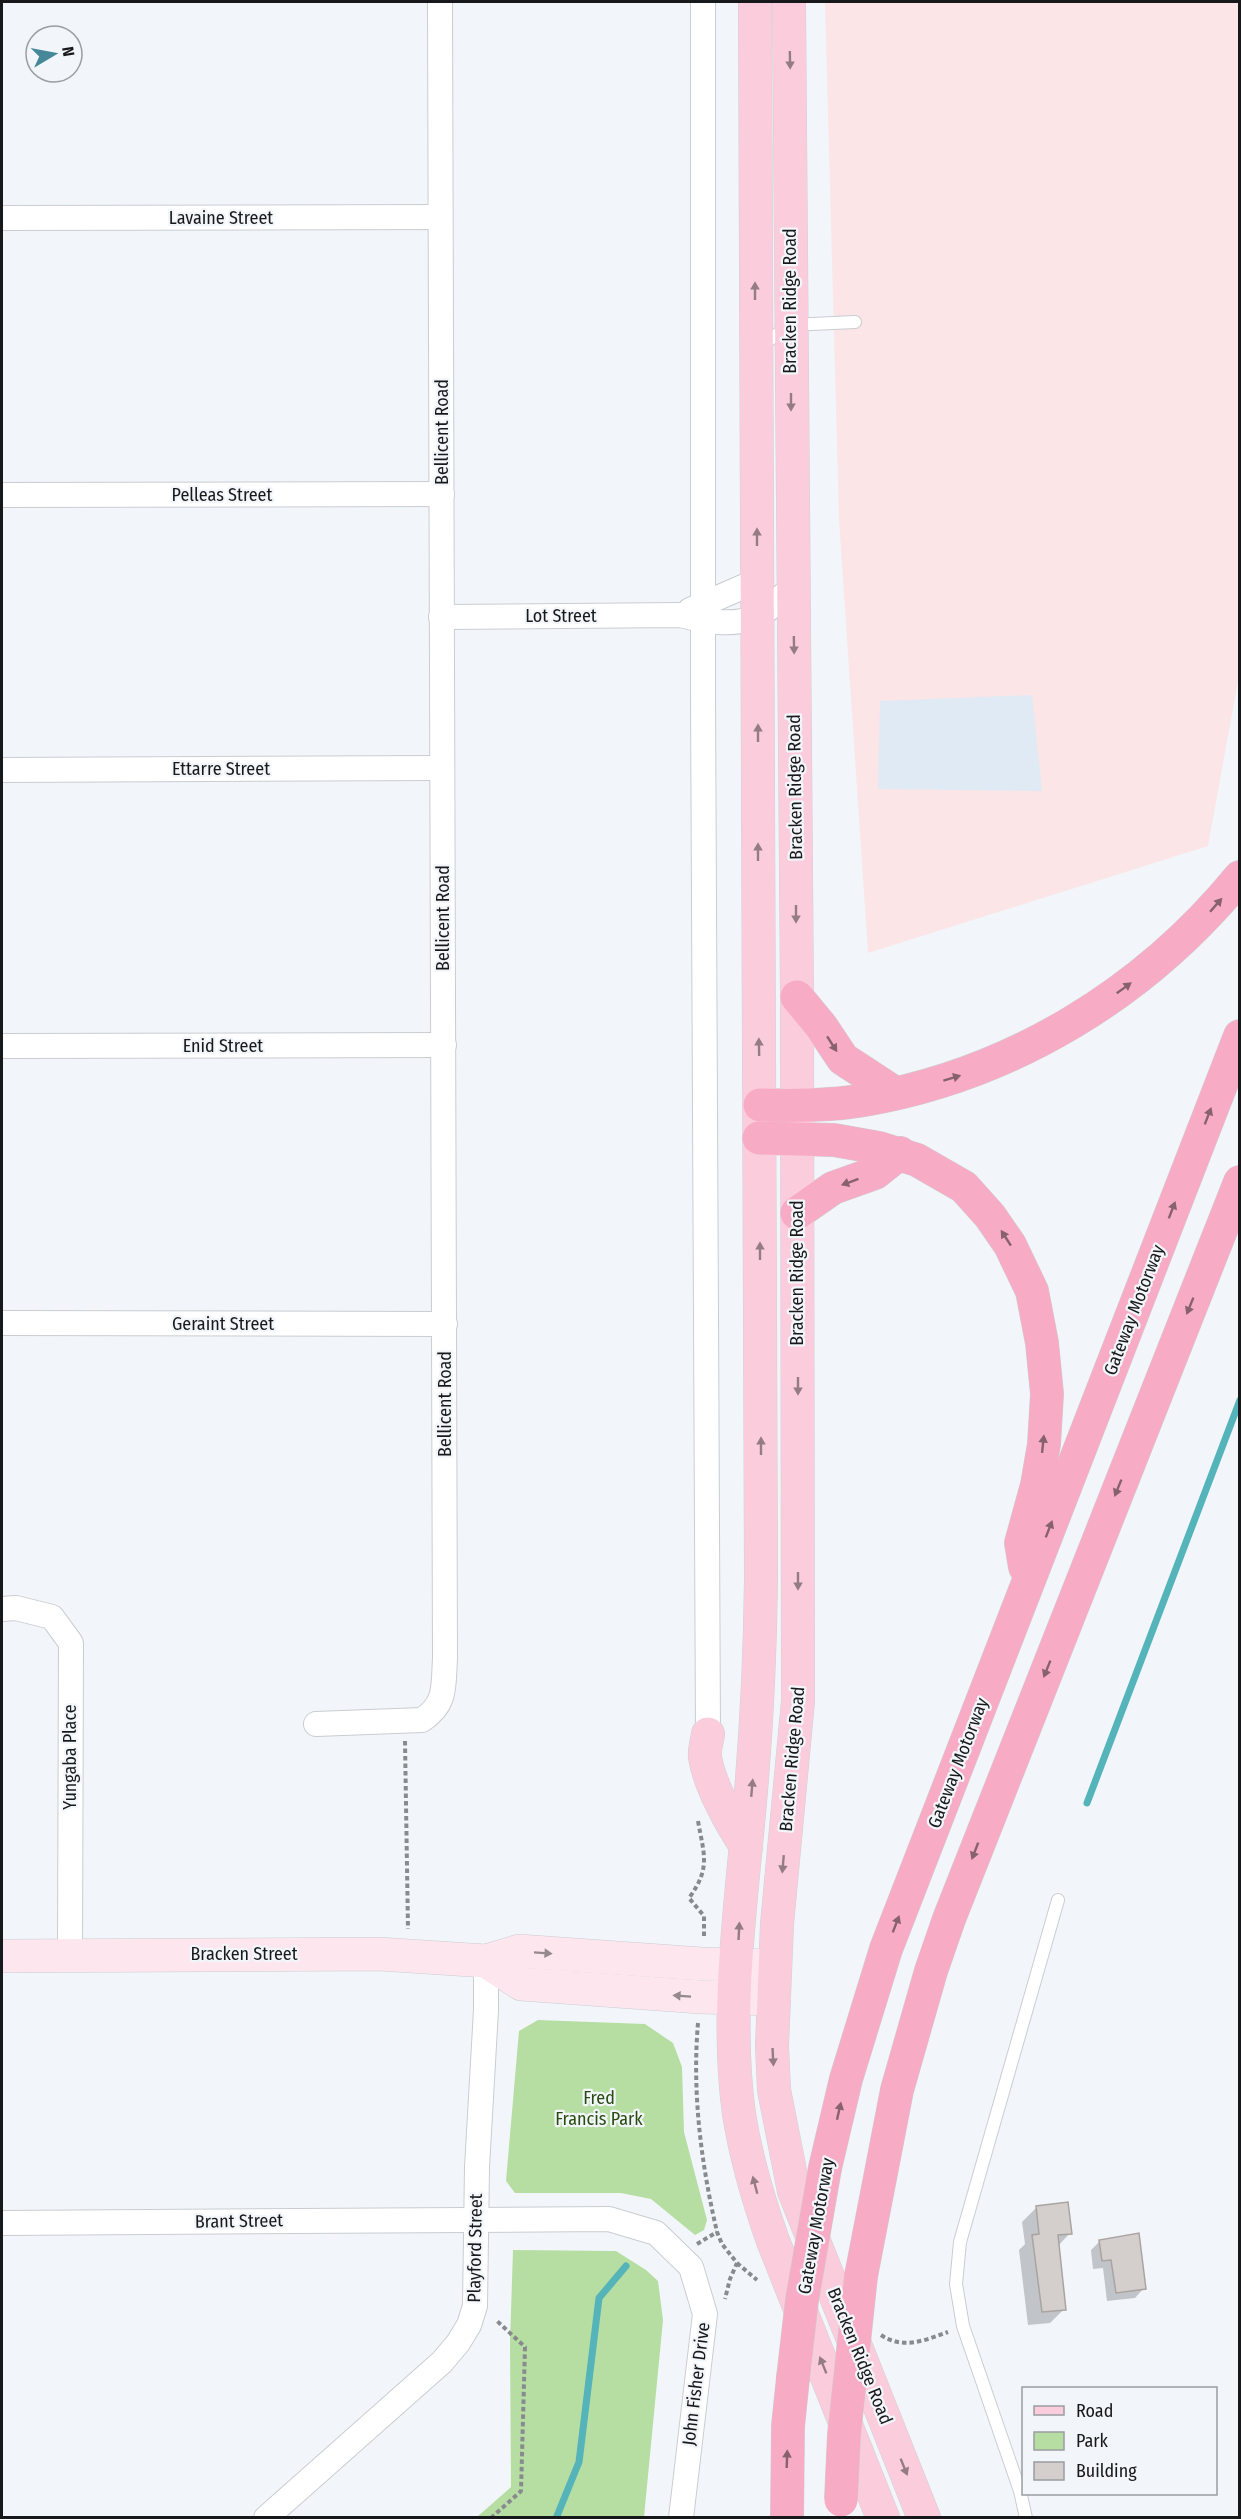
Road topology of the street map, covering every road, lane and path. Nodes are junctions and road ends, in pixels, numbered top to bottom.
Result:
1 (440, 2) edge
2 (703, 2) edge
3 (755, 2) edge
4 (789, 2) edge
5 (440, 217) junction
6 (2, 218) edge
7 (855, 322) dead end
8 (790, 325) junction
9 (756, 350) junction
10 (442, 494) junction
11 (2, 495) edge
12 (757, 579) junction
13 (793, 586) junction
14 (703, 612) junction
15 (758, 616) junction
16 (441, 617) junction
17 (441, 768) junction
18 (2, 770) edge
19 (1239, 877) edge
20 (797, 997) junction
21 (1239, 1036) edge
22 (444, 1045) junction
23 (2, 1046) edge
24 (895, 1093) junction
25 (760, 1105) junction
26 (797, 1106) junction
27 (759, 1138) junction
28 (797, 1138) junction
29 (900, 1153) junction
30 (1239, 1182) edge
31 (797, 1213) junction
32 (2, 1323) edge
33 (445, 1324) junction
34 (1028, 1583) junction
35 (2, 1609) edge
36 (315, 1724) dead end
37 (405, 1734) dead end
38 (708, 1734) joint
39 (697, 1816) dead end
40 (746, 1846) junction
41 (1058, 1900) dead end
42 (408, 1930) dead end
43 (704, 1944) dead end
44 (70, 1955) junction
45 (2, 1956) edge
46 (486, 1961) junction
47 (737, 1965) junction
48 (775, 1966) junction
49 (735, 1998) junction
50 (774, 1999) junction
51 (476, 2219) junction
52 (2, 2223) edge
53 (717, 2232) dead end
54 (692, 2247) dead end
55 (496, 2320) dead end
56 (841, 2509) edge
57 (266, 2517) edge
58 (491, 2517) edge
59 (681, 2517) edge
60 (787, 2517) edge
61 (883, 2517) edge
62 (924, 2517) edge
63 (1026, 2517) edge

1 - 5 street, Bellicent Road
2 - 14 street
9 -> 3 main road, Bracken Ridge Road
4 -> 8 main road, Bracken Ridge Road
5 - 6 street, Lavaine Street
5 - 10 street, Bellicent Road
7 - 8 lane
8 - 9 lane
8 -> 13 main road, Bracken Ridge Road
12 -> 9 main road, Bracken Ridge Road
10 - 11 street, Pelleas Street
10 - 16 street, Bellicent Road
12 - 14 street
12 - 15 main road, Bracken Ridge Road
13 - 15 street
13 -> 20 main road, Bracken Ridge Road
14 - 15 street, Lot Street
14 - 16 street, Lot Street
14 - 38 street
25 -> 15 main road, Bracken Ridge Road
16 - 17 street, Bellicent Road
17 - 18 street, Ettarre Street
17 - 22 street, Bellicent Road
24 -> 19 highway
20 -> 24 highway
20 - 26 main road, Bracken Ridge Road
34 -> 21 highway, Gateway Motorway
22 - 23 street, Enid Street
22 - 33 street, Bellicent Road
24 - 26 highway
25 - 26 highway
25 - 27 main road, Bracken Ridge Road
26 - 28 main road, Bracken Ridge Road
27 - 28 highway
40 -> 27 main road, Bracken Ridge Road
28 - 29 highway
28 - 31 main road, Bracken Ridge Road
29 -> 31 highway
34 -> 29 highway
30 -> 56 highway, bridge
31 -> 48 main road, Bracken Ridge Road
32 - 33 street, Geraint Street
33 - 36 street, Bellicent Road
60 -> 34 highway, Gateway Motorway, bridge
35 - 44 street, Yungaba Place
37 - 42 path
38 - 40 main road
39 - 43 path
47 -> 40 main road, Bracken Ridge Road
41 - 63 lane
44 - 45 street, Bracken Street
44 - 46 street, Bracken Street
46 -> 47 street, Bracken Street
49 -> 46 street, Bracken Street
46 - 51 street, Playford Street
47 - 48 street, Bracken Street
47 - 49 main road, Bracken Ridge Road
48 - 50 main road, Bracken Ridge Road
49 - 50 street, Bracken Street
61 -> 49 main road, Bracken Ridge Road
50 -> 62 main road, Bracken Ridge Road
51 - 52 street, Brant Street
51 - 57 street, Playford Street
51 - 59 street, John Fisher Drive
53 - 54 path
55 - 58 path

